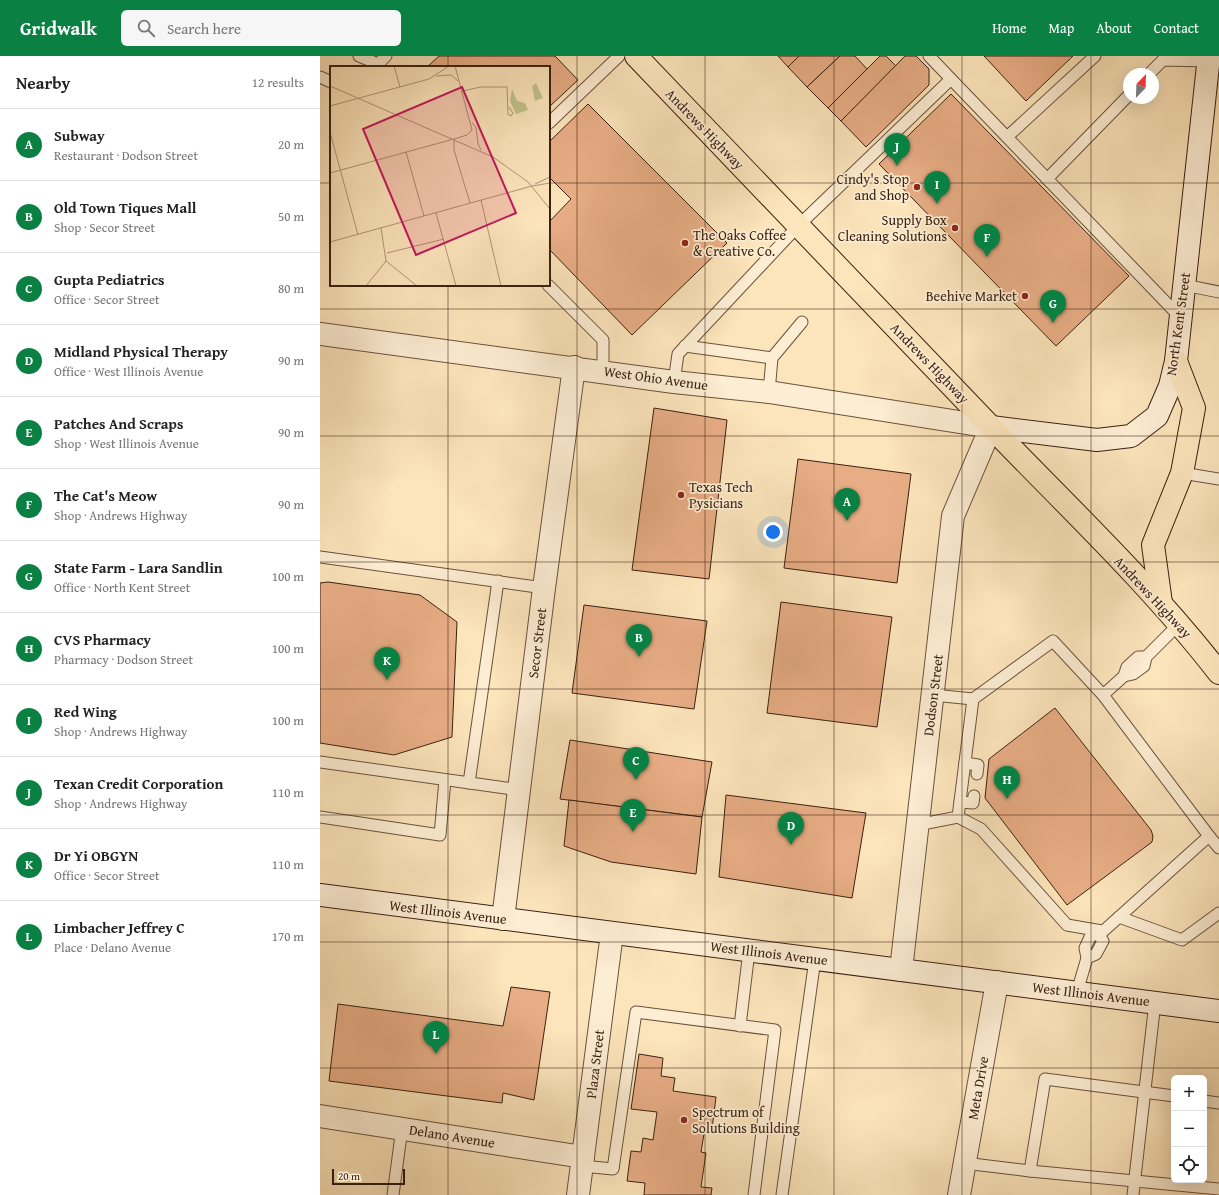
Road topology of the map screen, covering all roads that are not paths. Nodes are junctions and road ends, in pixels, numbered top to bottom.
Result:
1 (359, 56) edge
2 (386, 56) edge
3 (619, 56) edge
4 (636, 56) edge
5 (929, 56) edge
6 (1095, 56) edge
7 (1162, 58) edge
8 (1209, 58) edge
9 (1154, 68) edge
10 (320, 77) edge
11 (951, 79) junction
12 (330, 82) edge
13 (1212, 83) edge
14 (1123, 101) edge
15 (550, 122) edge
16 (1007, 137) junction
17 (1047, 179) junction
18 (798, 226) junction
19 (1184, 285) junction
20 (549, 286) edge
21 (1219, 292) edge
22 (1181, 317) junction
23 (802, 322) dead end
24 (320, 334) edge
25 (685, 346) junction
26 (772, 358) junction
27 (1176, 361) junction
28 (574, 367) junction
29 (603, 371) junction
30 (674, 382) junction
31 (769, 392) junction
32 (991, 427) junction
33 (1182, 473) junction
34 (1219, 479) edge
35 (320, 557) edge
36 (498, 581) junction
37 (544, 588) junction
38 (1160, 603) junction
39 (1179, 624) junction
40 (1219, 673) edge
41 (933, 695) junction
42 (1103, 695) junction
43 (973, 699) junction
44 (320, 762) edge
45 (965, 763) junction
46 (977, 774) dead end
47 (445, 780) junction
48 (469, 783) junction
49 (520, 790) junction
50 (974, 796) dead end
51 (960, 802) junction
52 (320, 817) edge
53 (958, 817) junction
54 (917, 825) junction
55 (1209, 836) junction
56 (1219, 848) edge
57 (320, 895) edge
58 (1219, 913) edge
59 (1119, 917) junction
60 (503, 919) junction
61 (612, 933) junction
62 (1101, 933) junction
63 (749, 951) junction
64 (815, 959) junction
65 (901, 970) junction
66 (997, 982) junction
67 (1077, 992) junction
68 (1155, 1002) junction
69 (1219, 1011) edge
70 (740, 1026) junction
71 (1145, 1092) junction
72 (1171, 1096) edge
73 (1207, 1101) edge
74 (1219, 1103) edge
75 (320, 1116) edge
76 (402, 1128) junction
77 (583, 1161) junction
78 (964, 1163) junction
79 (1030, 1171) junction
80 (1135, 1180) junction
81 (1219, 1189) edge
82 (392, 1195) edge
83 (578, 1195) edge
84 (754, 1195) edge
85 (782, 1195) edge
86 (958, 1195) edge
87 (1133, 1195) edge

1 - 2 lane
3 - 15 lane
4 - 18 main road, Andrews Highway
5 - 11 lane
6 - 16 lane
7 - 8 lane
7 - 9 lane
8 - 13 street, North Kent Street
10 - 12 lane
11 - 16 lane
11 - 18 lane
13 - 19 street, North Kent Street
14 - 17 lane
16 - 17 lane
17 - 22 lane
18 - 25 lane
18 - 32 main road, Andrews Highway
19 - 21 lane
19 - 22 street, North Kent Street
20 - 29 lane
22 - 27 street, North Kent Street
23 - 26 lane
24 - 28 street, West Ohio Avenue
25 - 26 lane
25 - 30 lane
26 - 31 lane
27 - 32 street, North Kent Street
27 - 33 main road
28 - 29 street, West Ohio Avenue
28 - 37 street, Secor Street
29 - 30 street, West Ohio Avenue
30 - 31 street, West Ohio Avenue
31 - 32 street, West Ohio Avenue
32 - 38 main road, Andrews Highway
32 - 41 street, Dodson Street
33 - 34 lane
33 - 38 main road
35 - 36 lane
36 - 37 lane
36 - 48 lane
37 - 49 street, Secor Street
38 - 39 main road, Andrews Highway
39 - 40 main road, Andrews Highway
39 - 42 lane
41 - 43 lane
41 - 54 street, Dodson Street
42 - 43 lane
42 - 55 lane
43 - 45 lane
44 - 47 lane
45 - 46 lane
45 - 51 lane
47 - 48 lane
47 - 52 lane
48 - 49 lane
49 - 60 street, Secor Street
50 - 51 lane
51 - 53 lane
53 - 54 lane
53 - 62 lane
54 - 65 street, Dodson Street
55 - 56 lane
55 - 59 lane
57 - 60 street, West Illinois Avenue
58 - 59 lane
59 - 62 lane
60 - 61 street, West Illinois Avenue
61 - 63 street, West Illinois Avenue
61 - 77 street, Plaza Street
62 - 67 lane
63 - 64 street, West Illinois Avenue
63 - 70 lane
64 - 65 street, West Illinois Avenue
64 - 85 lane
65 - 66 street, West Illinois Avenue
66 - 67 street, West Illinois Avenue
66 - 78 street, Meta Drive
67 - 68 street, West Illinois Avenue
68 - 69 street, West Illinois Avenue
68 - 71 lane
70 - 77 lane
70 - 84 lane
71 - 72 lane
71 - 79 lane
71 - 80 lane
73 - 74 lane
75 - 76 street, Delano Avenue
76 - 77 street, Delano Avenue
76 - 82 lane
77 - 83 street, Plaza Street
78 - 79 lane
78 - 86 street, Meta Drive
79 - 80 lane
80 - 81 lane
80 - 87 lane

